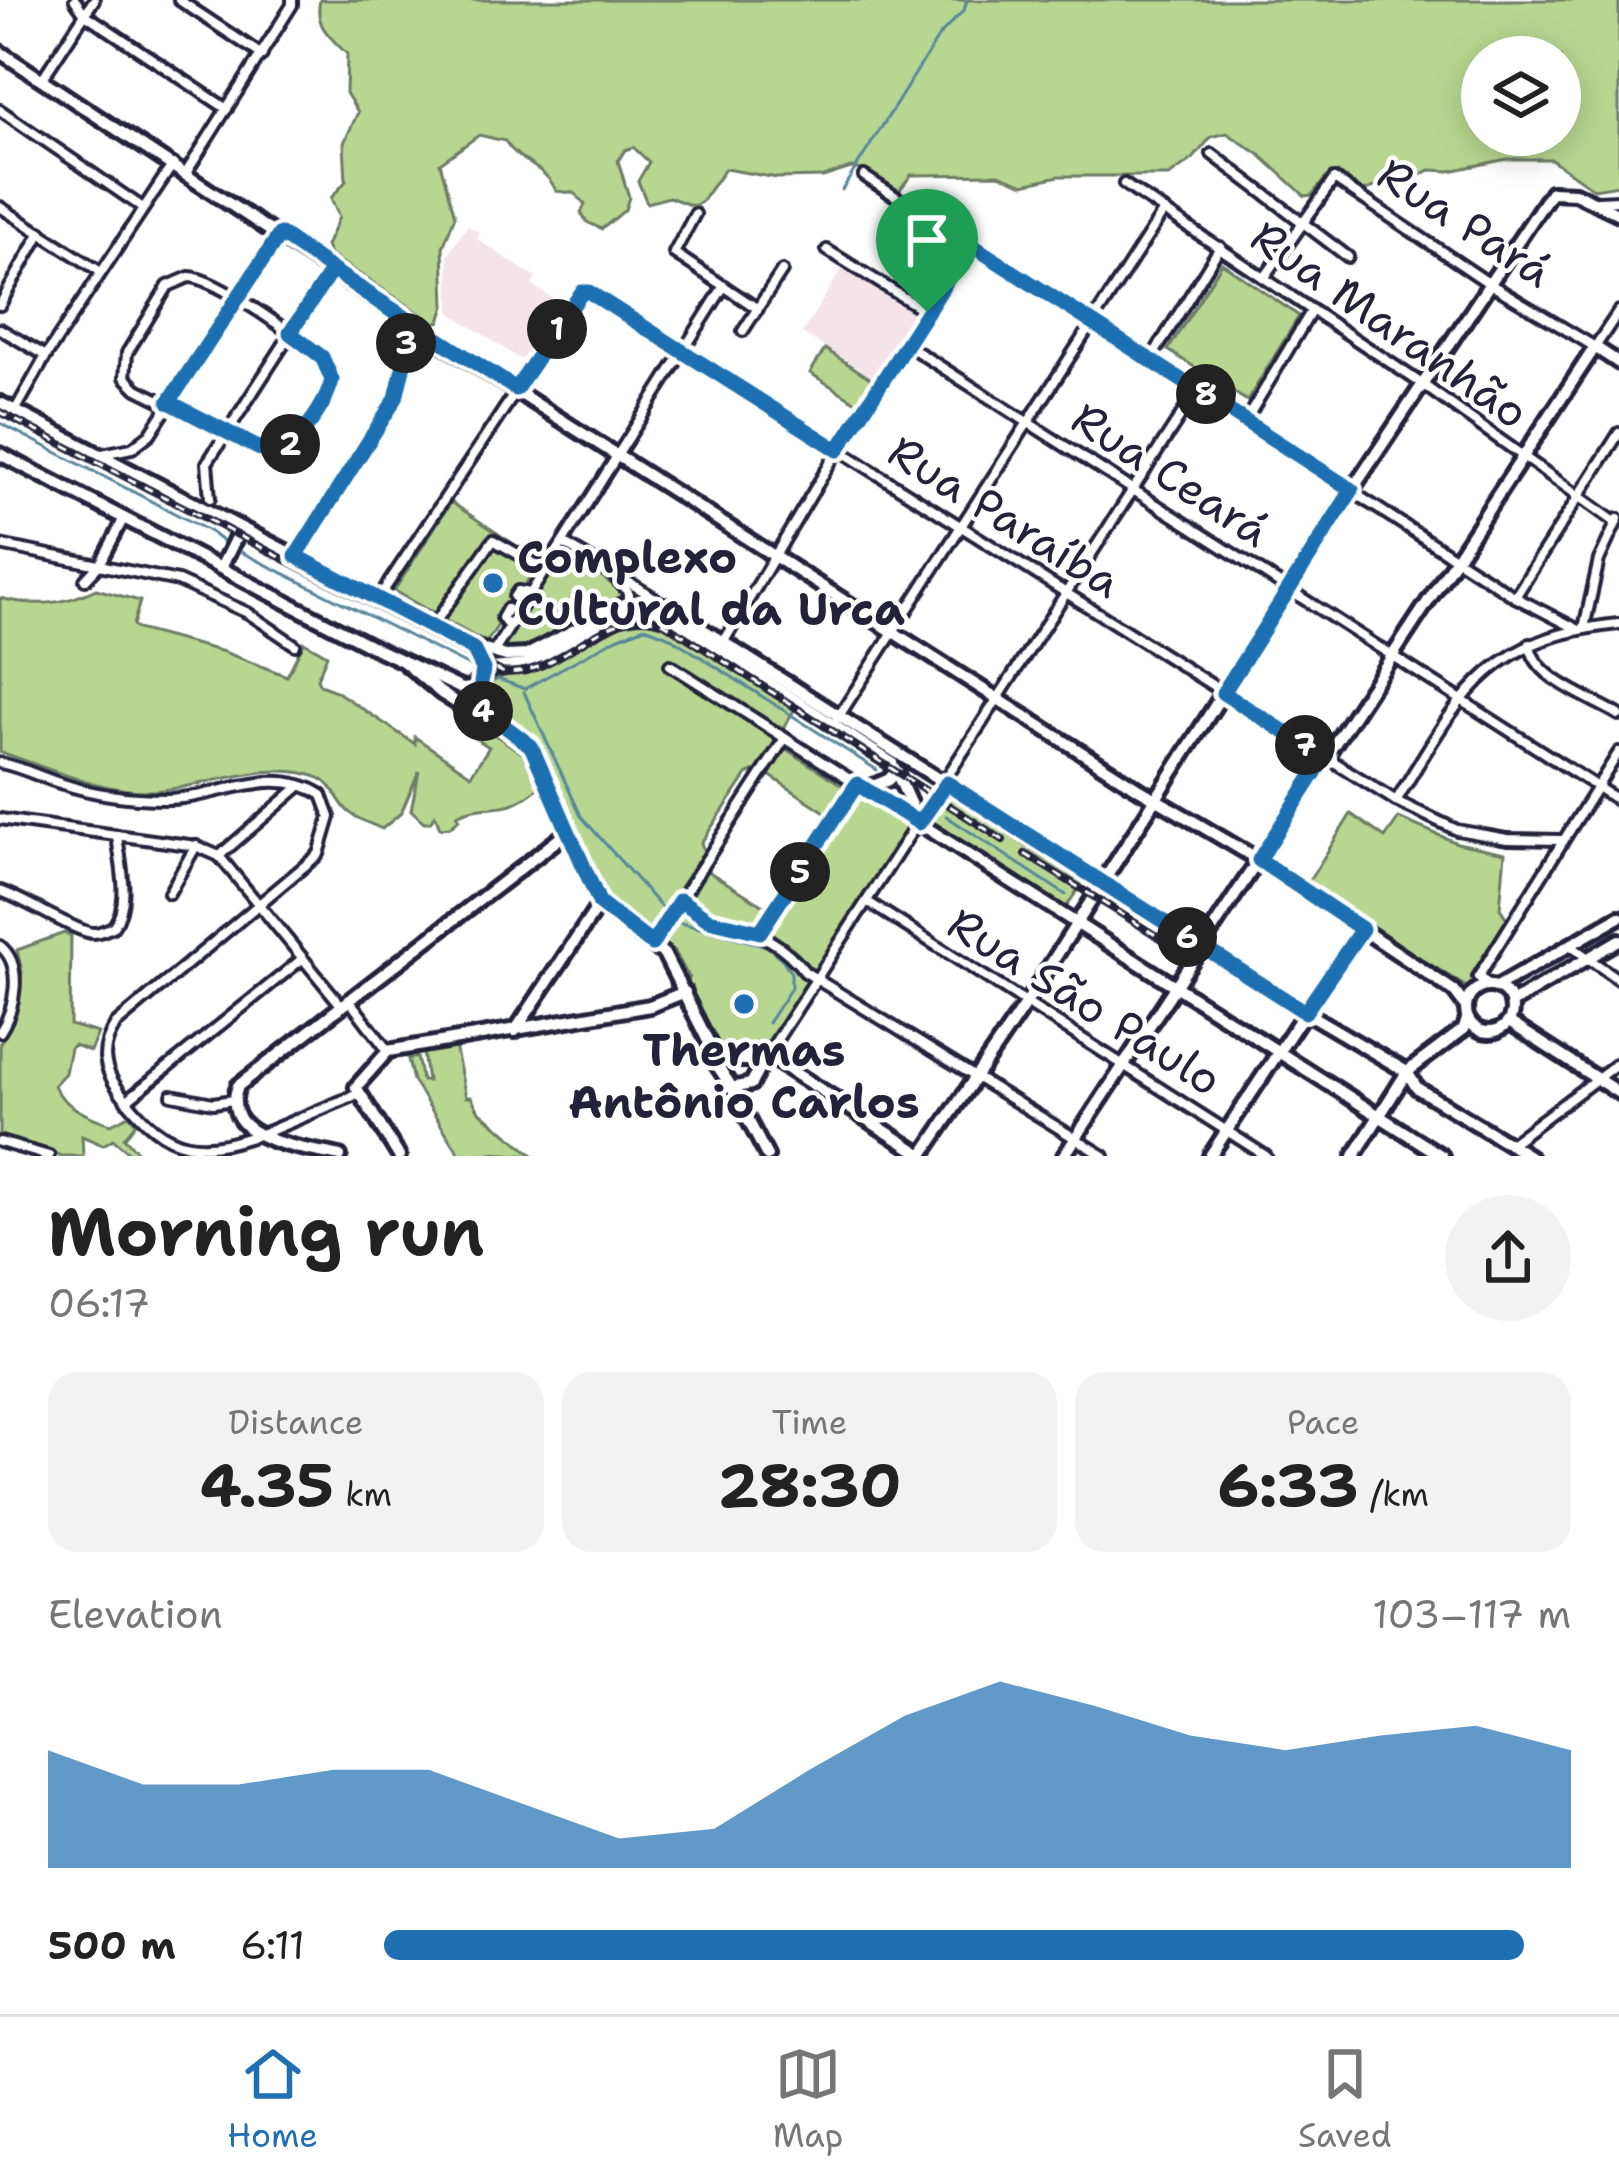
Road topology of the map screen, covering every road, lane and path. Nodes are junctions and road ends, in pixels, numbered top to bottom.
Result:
1 (75, 0) edge
2 (94, 0) edge
3 (179, 0) edge
4 (292, 1) edge
5 (85, 14) junction
6 (0, 52) edge
7 (262, 55) junction
8 (42, 79) junction
9 (227, 109) junction
10 (0, 110) edge
11 (1213, 154) dead end
12 (173, 164) junction
13 (186, 173) junction
14 (864, 176) dead end
15 (1124, 184) dead end
16 (1619, 200) edge
17 (1590, 202) junction
18 (0, 207) edge
19 (143, 208) junction
20 (1163, 211) junction
21 (695, 214) dead end
22 (1619, 214) edge
23 (1302, 224) junction
24 (40, 232) junction
25 (280, 234) junction
26 (970, 244) junction
27 (1220, 247) junction
28 (827, 250) dead end
29 (1348, 257) dead end
30 (332, 270) junction
31 (782, 271) dead end
32 (100, 272) junction
33 (1265, 277) junction
34 (1490, 284) junction
35 (724, 286) junction
36 (236, 298) junction
37 (0, 305) edge
38 (758, 309) junction
39 (1312, 310) junction
40 (1619, 311) edge
41 (927, 312) junction
42 (405, 320) junction
43 (1092, 323) junction
44 (0, 329) edge
45 (743, 331) dead end
46 (290, 333) junction
47 (907, 345) junction
48 (1595, 347) junction
49 (683, 350) junction
50 (46, 356) junction
51 (1150, 359) junction
52 (1619, 363) edge
53 (1422, 384) junction
54 (516, 389) junction
55 (1198, 389) junction
56 (169, 402) junction
57 (0, 403) edge
58 (15, 410) junction
59 (1246, 420) junction
60 (1028, 421) junction
61 (225, 432) junction
62 (1619, 433) edge
63 (838, 450) junction
64 (0, 454) edge
65 (620, 455) junction
66 (117, 456) junction
67 (1522, 456) junction
68 (1131, 488) junction
69 (1352, 490) junction
70 (1578, 496) junction
71 (210, 498) dead end
72 (124, 518) junction
73 (1617, 520) edge
74 (961, 527) junction
75 (238, 532) junction
76 (563, 543) junction
77 (0, 545) edge
78 (776, 555) junction
79 (296, 556) junction
80 (1455, 559) junction
81 (223, 563) junction
82 (100, 564) junction
83 (605, 568) junction
84 (546, 570) junction
85 (85, 580) dead end
86 (1288, 589) junction
87 (1064, 592) junction
88 (530, 593) junction
89 (514, 597) dead end
90 (1515, 597) junction
91 (378, 599) junction
92 (666, 606) junction
93 (627, 607) junction
94 (507, 609) dead end
95 (1543, 613) junction
96 (1619, 624) edge
97 (432, 627) junction
98 (509, 628) junction
99 (1581, 628) junction
100 (895, 633) junction
101 (1548, 637) junction
102 (1530, 643) junction
103 (295, 645) dead end
104 (467, 645) junction
105 (721, 647) junction
106 (493, 653) junction
107 (1393, 655) junction
108 (405, 663) junction
109 (670, 665) dead end
110 (482, 678) junction
111 (1223, 693) junction
112 (1000, 699) junction
113 (1458, 701) junction
114 (1619, 715) edge
115 (837, 719) junction
116 (784, 739) junction
117 (1619, 752) edge
118 (1325, 757) junction
119 (0, 764) edge
120 (897, 771) junction
121 (947, 783) junction
122 (301, 785) junction
123 (861, 786) junction
124 (1596, 786) junction
125 (1154, 798) junction
126 (1396, 801) junction
127 (1619, 801) edge
128 (0, 819) edge
129 (919, 823) junction
130 (566, 833) junction
131 (117, 835) junction
132 (1561, 840) junction
133 (196, 847) junction
134 (219, 856) junction
135 (1259, 860) junction
136 (1101, 881) junction
137 (0, 891) edge
138 (169, 893) dead end
139 (868, 902) junction
140 (677, 903) junction
141 (257, 906) junction
142 (596, 909) junction
143 (1619, 917) edge
144 (1078, 918) junction
145 (1362, 929) junction
146 (760, 932) junction
147 (1619, 940) edge
148 (652, 944) junction
149 (1201, 946) junction
150 (1571, 946) junction
151 (3, 948) edge
152 (302, 959) junction
153 (1588, 959) junction
154 (818, 980) junction
155 (1619, 980) edge
156 (1174, 987) junction
157 (1495, 987) junction
158 (682, 992) junction
159 (345, 1002) junction
160 (1512, 1003) junction
161 (1025, 1004) junction
162 (1305, 1012) junction
163 (1466, 1018) junction
164 (1509, 1022) junction
165 (514, 1031) junction
166 (0, 1032) edge
167 (388, 1051) junction
168 (1279, 1051) junction
169 (765, 1058) junction
170 (1619, 1062) edge
171 (741, 1063) junction
172 (1124, 1064) junction
173 (1407, 1072) junction
174 (976, 1076) junction
175 (1596, 1078) junction
176 (730, 1084) junction
177 (1619, 1093) edge
178 (358, 1094) junction
179 (172, 1095) dead end
180 (126, 1100) junction
181 (233, 1100) junction
182 (1379, 1117) junction
183 (1227, 1130) junction
184 (257, 1136) junction
185 (1076, 1138) junction
186 (0, 1142) edge
187 (1510, 1144) junction
188 (49, 1156) edge
189 (340, 1156) edge
190 (399, 1156) edge
191 (767, 1156) edge
192 (923, 1156) edge
193 (1064, 1156) edge
194 (1104, 1156) edge
195 (1210, 1156) edge
196 (1266, 1156) edge
197 (1354, 1156) edge
198 (1442, 1156) edge
199 (1529, 1156) edge

1 - 5 street
2 - 5 street
3 - 7 street
4 - 7 street
5 - 8 street
5 - 9 street
6 - 8 street
7 - 9 street
8 - 12 street
9 - 13 street
10 - 19 street
11 - 23 street
12 - 13 street
12 - 19 street
13 - 25 street
14 - 26 street
15 - 20 street, Rua Maranhão
16 - 17 street
17 - 22 street
17 - 34 street
18 - 24 street
19 - 32 street
20 - 27 street, Rua Maranhão
20 - 43 street
21 - 35 street
23 - 29 street
23 - 33 street
23 - 34 street, Rua Pará
24 - 32 street
24 - 37 street
25 - 30 street
25 - 36 street
26 - 41 street
26 - 43 street
27 - 33 street, Rua Maranhão
27 - 51 street
28 - 41 street
30 - 42 street
30 - 46 street
31 - 38 street
32 - 50 street
33 - 39 street, Rua Maranhão
34 - 48 street, Rua Pará
34 - 53 street
35 - 38 street
35 - 49 street
36 - 46 street
36 - 56 street
36 - 56 street
38 - 45 street
39 - 53 street, Rua Maranhão
39 - 59 street
40 - 48 street
41 - 47 street
42 - 54 street
42 - 79 street
43 - 51 street
43 - 60 street
44 - 50 street
46 - 61 street
46 - 61 street
47 - 60 street, Rua Ceará
47 - 63 street
48 - 52 street, Rua Pará
48 - 67 street
49 - 54 street, Rua Paraíba
49 - 63 street, Rua Paraíba
49 - 65 street
50 - 58 street
51 - 55 street
53 - 67 street, Rua Maranhão
53 - 69 street
54 - 65 street
54 - 91 street
55 - 59 street
55 - 68 street
56 - 61 street
56 - 66 street
57 - 58 street
58 - 66 street
59 - 69 street
60 - 68 street, Rua Ceará
60 - 74 street
61 - 71 street
62 - 70 street
63 - 74 street, Rua Paraíba
63 - 78 street
64 - 72 street
65 - 76 street
65 - 78 street
66 - 75 street
67 - 70 street, Rua Maranhão
67 - 80 street
68 - 86 street, Rua Ceará
68 - 87 street
69 - 80 street
69 - 86 street
70 - 73 street, Rua Maranhão
70 - 90 street
72 - 81 street
72 - 82 street
73 - 99 street
74 - 87 street, Rua Paraíba
74 - 100 street
75 - 79 street
75 - 81 street
76 - 83 street
76 - 84 street
77 - 82 street
78 - 100 street
78 - 105 street
79 - 91 street
80 - 90 street
80 - 107 street
81 - 108 street
82 - 85 street
82 - 103 street
83 - 92 street
83 - 93 street
84 - 88 street
84 - 97 street
86 - 107 street, Rua Ceará
86 - 111 street
87 - 111 street, Rua Paraíba
87 - 112 street
88 - 89 street
88 - 98 street
90 - 95 street
91 - 97 street
92 - 93 street
92 - 105 street
93 - 105 street
93 - 106 street
93 - 110 street
94 - 98 street
95 - 99 street
95 - 101 street
96 - 99 street
97 - 104 street
98 - 106 street
99 - 101 street
100 - 112 street
100 - 115 street
101 - 102 street
102 - 113 street
102 - 114 street
104 - 106 street
104 - 110 street
105 - 115 street
107 - 113 street, Rua Ceará
107 - 118 street
108 - 110 street
108 - 130 street
109 - 116 street
110 - 130 street
111 - 118 street, Rua Paraíba
111 - 125 street
112 - 121 street
112 - 125 street
113 - 124 street, Rua Ceará
113 - 126 street
115 - 120 street
115 - 121 street
116 - 123 street
116 - 140 street
117 - 124 street
118 - 126 street, Rua Paraíba
118 - 135 street
119 - 122 street
120 - 123 street
120 - 129 street
121 - 129 street
121 - 136 street
122 - 134 street
122 - 141 street
123 - 129 street
123 - 146 street
124 - 127 street, Rua Ceará
124 - 132 street
125 - 135 street
125 - 136 street
126 - 132 street, Rua Paraíba
128 - 131 street
129 - 139 street
129 - 144 street
130 - 142 street
130 - 148 street
130 - 159 street
131 - 133 street
131 - 137 street
132 - 157 street
133 - 134 street
133 - 138 street
134 - 141 street
135 - 145 street
135 - 149 street
136 - 144 street
136 - 149 street
139 - 154 street
139 - 161 street, Rua São Paulo
140 - 146 street
140 - 148 street
141 - 152 street
141 - 180 street
142 - 158 street
142 - 165 street
143 - 150 street
144 - 156 street
144 - 161 street
145 - 162 street
145 - 163 street
146 - 154 street
147 - 153 street
148 - 158 street
149 - 156 street
149 - 162 street
150 - 153 street
150 - 157 street
151 - 166 street
152 - 159 street
152 - 180 street
153 - 155 street
153 - 160 street
154 - 169 street
154 - 174 street
156 - 168 street
156 - 172 street
157 - 160 street
157 - 163 street
158 - 165 street
158 - 171 street
158 - 176 street
159 - 167 street
159 - 181 street
160 - 164 street
161 - 172 street, Rua São Paulo
161 - 174 street
162 - 168 street
162 - 173 street
163 - 164 street
163 - 173 street
164 - 175 street
165 - 167 street
167 - 178 street
168 - 182 street
168 - 183 street
169 - 171 street
169 - 176 street
169 - 192 street
170 - 175 street
171 - 176 street
172 - 183 street, Rua São Paulo
172 - 185 street
173 - 182 street
173 - 187 street
174 - 185 street
174 - 192 street
175 - 177 street
175 - 187 street
176 - 191 street
178 - 184 street
178 - 190 street
179 - 181 street
180 - 184 street
181 - 184 street
182 - 197 street
182 - 198 street
183 - 195 street
183 - 196 street, Rua São Paulo
184 - 189 street
185 - 193 street
185 - 194 street
186 - 188 street
187 - 199 street

